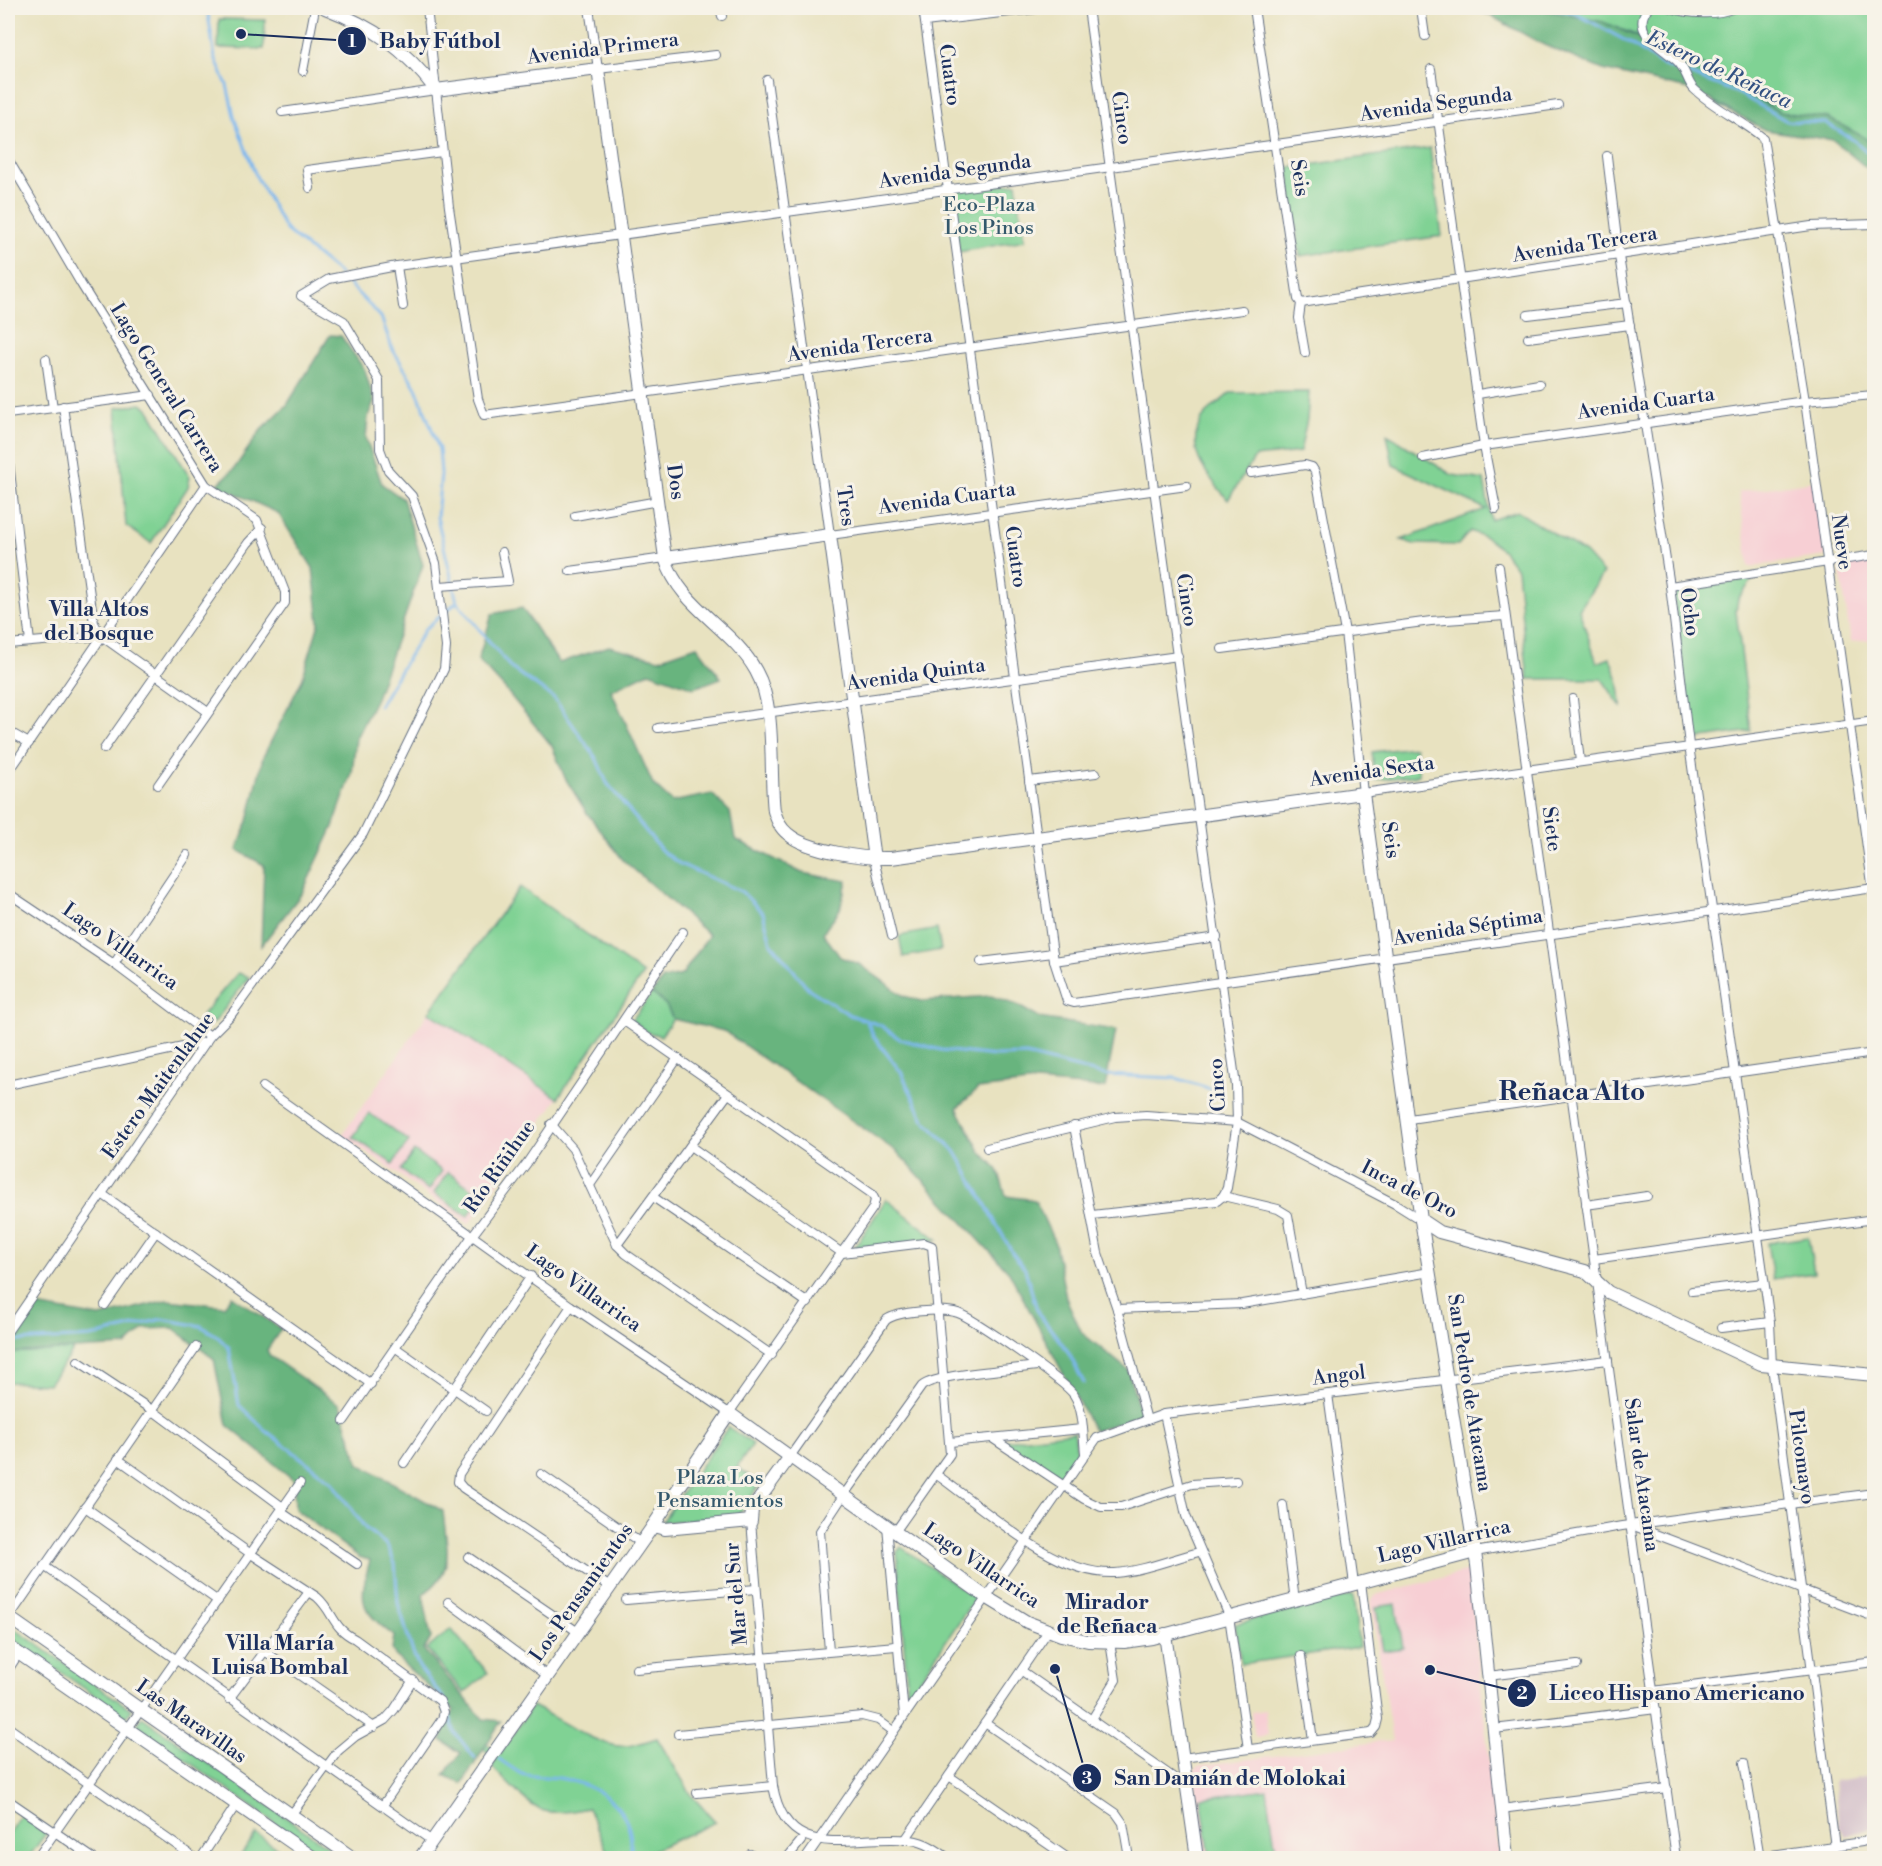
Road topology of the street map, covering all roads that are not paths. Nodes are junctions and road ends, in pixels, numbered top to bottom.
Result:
1 (315, 8) edge
2 (326, 8) edge
3 (427, 8) edge
4 (588, 8) edge
5 (923, 8) edge
6 (1045, 8) edge
7 (1088, 8) edge
8 (1254, 8) edge
9 (1421, 8) edge
10 (1648, 8) edge
11 (1671, 8) edge
12 (1734, 8) edge
13 (925, 22) junction
14 (1425, 36) dead end
15 (716, 55) dead end
16 (598, 69) junction
17 (1431, 69) dead end
18 (303, 71) dead end
19 (767, 80) dead end
20 (436, 90) junction
21 (1558, 105) dead end
22 (282, 112) dead end
23 (1438, 122) junction
24 (1274, 144) junction
25 (442, 152) junction
26 (1607, 156) dead end
27 (8, 159) edge
28 (1111, 167) junction
29 (310, 188) dead end
30 (948, 189) junction
31 (785, 212) junction
32 (1875, 224) edge
33 (1779, 232) junction
34 (621, 235) junction
35 (1619, 256) junction
36 (457, 257) junction
37 (397, 266) junction
38 (1460, 281) junction
39 (1301, 303) junction
40 (1627, 303) junction
41 (402, 306) dead end
42 (1242, 310) dead end
43 (1528, 315) dead end
44 (1133, 325) junction
45 (1630, 325) junction
46 (1528, 338) dead end
47 (970, 348) junction
48 (1305, 353) dead end
49 (46, 359) dead end
50 (807, 370) junction
51 (1539, 384) dead end
52 (643, 393) junction
53 (1478, 394) junction
54 (151, 395) junction
55 (1875, 395) edge
56 (1805, 401) junction
57 (63, 406) junction
58 (53, 408) junction
59 (8, 414) edge
60 (1645, 424) junction
61 (1484, 446) junction
62 (8, 454) edge
63 (1423, 458) dead end
64 (1251, 473) dead end
65 (206, 485) junction
66 (1186, 486) dead end
67 (1153, 491) junction
68 (658, 501) junction
69 (1496, 509) dead end
70 (992, 513) junction
71 (575, 516) dead end
72 (262, 528) junction
73 (830, 535) junction
74 (502, 552) dead end
75 (1875, 555) edge
76 (665, 558) junction
77 (1827, 561) junction
78 (1499, 567) dead end
79 (570, 571) dead end
80 (440, 586) junction
81 (1670, 586) junction
82 (1505, 616) junction
83 (1345, 632) junction
84 (101, 636) junction
85 (30, 642) junction
86 (8, 645) edge
87 (1222, 649) dead end
88 (1178, 656) junction
89 (156, 677) junction
90 (1015, 678) junction
91 (1573, 699) dead end
92 (852, 701) junction
93 (208, 712) junction
94 (768, 712) junction
95 (1875, 721) edge
96 (1850, 724) junction
97 (658, 728) dead end
98 (8, 731) edge
99 (29, 742) junction
100 (1689, 745) junction
101 (104, 749) dead end
102 (1580, 762) junction
103 (1527, 770) junction
104 (8, 773) edge
105 (1096, 773) dead end
106 (1029, 781) junction
107 (158, 785) dead end
108 (1364, 793) junction
109 (1200, 815) junction
110 (1037, 839) junction
111 (187, 855) dead end
112 (874, 859) junction
113 (1874, 891) edge
114 (8, 893) edge
115 (1712, 910) junction
116 (683, 932) dead end
117 (1549, 933) junction
118 (892, 936) dead end
119 (1217, 937) junction
120 (1053, 957) junction
121 (1386, 957) junction
122 (981, 962) dead end
123 (114, 964) junction
124 (1223, 980) junction
125 (1067, 1001) joint
126 (624, 1021) junction
127 (208, 1039) junction
128 (1875, 1053) edge
129 (678, 1058) junction
130 (1735, 1073) junction
131 (8, 1085) edge
132 (263, 1087) dead end
133 (728, 1094) junction
134 (1572, 1096) junction
135 (1409, 1119) junction
136 (1237, 1122) junction
137 (551, 1124) junction
138 (1074, 1126) junction
139 (690, 1146) junction
140 (987, 1148) dead end
141 (590, 1185) junction
142 (102, 1194) junction
143 (1223, 1196) junction
144 (1647, 1196) dead end
145 (653, 1197) junction
146 (1586, 1205) junction
147 (1092, 1215) junction
148 (1875, 1219) edge
149 (1421, 1220) junction
150 (156, 1232) junction
151 (472, 1236) junction
152 (1758, 1236) junction
153 (617, 1245) junction
154 (842, 1253) junction
155 (1594, 1259) junction
156 (1430, 1272) junction
157 (531, 1276) junction
158 (1597, 1283) junction
159 (1764, 1283) junction
160 (1692, 1292) dead end
161 (1302, 1294) junction
162 (808, 1303) junction
163 (105, 1305) dead end
164 (571, 1306) junction
165 (1118, 1309) junction
166 (939, 1311) junction
167 (1770, 1322) junction
168 (1721, 1328) dead end
169 (8, 1331) edge
170 (196, 1347) dead end
171 (396, 1348) junction
172 (772, 1355) junction
173 (1608, 1360) junction
174 (78, 1361) dead end
175 (1038, 1366) junction
176 (1772, 1366) junction
177 (1875, 1375) edge
178 (945, 1378) junction
179 (1447, 1380) junction
180 (371, 1383) junction
181 (453, 1388) junction
182 (1328, 1394) junction
183 (152, 1410) junction
184 (486, 1411) dead end
185 (729, 1413) junction
186 (1164, 1414) junction
187 (1147, 1420) junction
188 (344, 1421) dead end
189 (1082, 1429) junction
190 (992, 1438) junction
191 (950, 1442) junction
192 (1085, 1453) junction
193 (789, 1458) junction
194 (118, 1459) junction
195 (404, 1463) dead end
196 (542, 1474) dead end
197 (937, 1475) junction
198 (1236, 1481) dead end
199 (300, 1483) dead end
200 (1063, 1485) junction
201 (1181, 1489) junction
202 (1875, 1493) edge
203 (843, 1496) junction
204 (1791, 1504) junction
205 (1283, 1505) dead end
206 (85, 1507) junction
207 (283, 1510) junction
208 (751, 1521) junction
209 (653, 1526) junction
210 (1632, 1526) junction
211 (891, 1529) junction
212 (1026, 1539) junction
213 (641, 1543) junction
214 (1199, 1552) junction
215 (1475, 1552) junction
216 (251, 1554) junction
217 (468, 1557) dead end
218 (357, 1564) dead end
219 (44, 1566) junction
220 (1357, 1583) junction
221 (610, 1587) junction
222 (1800, 1587) junction
223 (756, 1588) junction
224 (309, 1592) junction
225 (987, 1597) junction
226 (626, 1600) dead end
227 (218, 1601) junction
228 (1294, 1601) junction
229 (448, 1602) dead end
230 (1229, 1616) junction
231 (1875, 1617) edge
232 (8, 1618) edge
233 (1048, 1631) junction
234 (578, 1632) junction
235 (1166, 1634) junction
236 (1110, 1642) junction
237 (8, 1646) edge
238 (896, 1646) junction
239 (829, 1651) junction
240 (266, 1652) junction
241 (19, 1653) junction
242 (1302, 1656) dead end
243 (762, 1657) junction
244 (176, 1659) junction
245 (1875, 1662) edge
246 (1577, 1665) dead end
247 (636, 1669) dead end
248 (8, 1670) edge
249 (1812, 1670) junction
250 (1022, 1671) junction
251 (548, 1676) junction
252 (1488, 1676) junction
253 (413, 1680) junction
254 (1653, 1691) junction
255 (229, 1699) junction
256 (1656, 1708) junction
257 (140, 1710) junction
258 (903, 1715) junction
259 (1092, 1719) junction
260 (985, 1723) junction
261 (768, 1726) junction
262 (8, 1727) edge
263 (374, 1727) junction
264 (126, 1728) junction
265 (1494, 1729) junction
266 (893, 1731) junction
267 (678, 1734) dead end
268 (1313, 1740) junction
269 (1248, 1749) junction
270 (1182, 1758) junction
271 (1744, 1763) dead end
272 (326, 1766) junction
273 (949, 1776) junction
274 (90, 1784) junction
275 (773, 1786) junction
276 (1187, 1787) junction
277 (1667, 1788) junction
278 (697, 1793) dead end
279 (8, 1800) edge
280 (236, 1804) junction
281 (383, 1805) junction
282 (1501, 1809) junction
283 (291, 1815) junction
284 (55, 1833) junction
285 (1875, 1838) edge
286 (905, 1840) junction
287 (432, 1841) junction
288 (801, 1841) junction
289 (815, 1846) junction
290 (1835, 1846) junction
291 (37, 1858) edge
292 (93, 1858) edge
293 (195, 1858) edge
294 (201, 1858) edge
295 (314, 1858) edge
296 (353, 1858) edge
297 (420, 1858) edge
298 (787, 1858) edge
299 (806, 1858) edge
300 (948, 1858) edge
301 (1068, 1858) edge
302 (1129, 1858) edge
303 (1197, 1858) edge
304 (1507, 1858) edge
305 (1676, 1858) edge
306 (1756, 1858) edge

1 - 18 street
2 - 20 street
3 - 20 street
4 - 16 street, Dos
5 - 13 street, Cuatro
6 - 13 street
7 - 28 street, Cinco
8 - 24 street, Seis
9 - 14 street
10 - 33 street, Nueve
11 - 12 street
13 - 30 street, Cuatro
15 - 16 street, Avenida Primera
16 - 20 street, Avenida Primera
16 - 34 street, Dos
17 - 23 street
19 - 31 street, Tres
20 - 22 street, Avenida Primera
20 - 25 street
21 - 23 street, Avenida Segunda
23 - 24 street, Avenida Segunda
23 - 38 street
24 - 28 street, Avenida Segunda
24 - 39 street, Seis
25 - 29 street
25 - 36 street
26 - 35 street, Ocho
27 - 54 street, Lago General Carrera
28 - 30 street, Avenida Segunda
28 - 44 street, Cinco
30 - 31 street, Avenida Segunda
30 - 47 street, Cuatro
31 - 34 street, Avenida Segunda
31 - 50 street, Tres
32 - 33 street, Avenida Tercera
33 - 35 street, Avenida Tercera
33 - 56 street, Nueve
34 - 36 street, Avenida Segunda
34 - 52 street, Dos
35 - 38 street, Avenida Tercera
35 - 40 street, Ocho
36 - 37 street, Avenida Segunda
36 - 52 street, Avenida Tercera
37 - 41 street
37 - 80 street, Avenida Segunda
38 - 39 street, Avenida Tercera
38 - 53 street
39 - 48 street, Seis
40 - 43 street
40 - 45 street, Ocho
42 - 44 street, Avenida Tercera
44 - 47 street, Avenida Tercera
44 - 67 street, Cinco
45 - 46 street
45 - 60 street, Ocho
47 - 50 street, Avenida Tercera
47 - 70 street, Cuatro
49 - 58 street
50 - 52 street, Avenida Tercera
50 - 73 street, Tres
51 - 53 street
52 - 68 street, Dos
53 - 61 street
54 - 57 street
54 - 65 street, Lago General Carrera
55 - 56 street, Avenida Cuarta
56 - 60 street, Avenida Cuarta
56 - 77 street, Nueve
57 - 58 street
57 - 84 street
58 - 59 street
60 - 61 street, Avenida Cuarta
60 - 81 street, Ocho
61 - 63 street, Avenida Cuarta
61 - 69 street
62 - 85 street
64 - 83 street, Seis
65 - 72 street, Lago General Carrera
65 - 84 street
66 - 67 street, Avenida Cuarta
67 - 70 street, Avenida Cuarta
67 - 88 street, Cinco
68 - 71 street
68 - 76 street, Dos
70 - 73 street, Avenida Cuarta
70 - 90 street, Cuatro
72 - 89 street
72 - 93 street, Lago General Carrera
73 - 76 street, Avenida Cuarta
73 - 92 street, Tres
74 - 80 street
75 - 77 street
76 - 79 street, Avenida Cuarta
76 - 94 street, Dos
77 - 81 street
77 - 96 street, Nueve
78 - 82 street, Siete
80 - 127 street, Estero Maitenlahue
81 - 100 street, Ocho
82 - 83 street
82 - 103 street, Siete
83 - 87 street
83 - 108 street, Seis
84 - 85 street
84 - 89 street
84 - 99 street
85 - 86 street
88 - 90 street, Avenida Quinta
88 - 109 street, Cinco
89 - 93 street
89 - 101 street
90 - 92 street, Avenida Quinta
90 - 106 street, Cuatro
91 - 102 street
92 - 94 street, Avenida Quinta
92 - 112 street, Tres
93 - 107 street
94 - 97 street, Avenida Quinta
94 - 112 street, Dos
95 - 96 street, Avenida Sexta
96 - 100 street, Avenida Sexta
96 - 113 street, Nueve
98 - 99 street
99 - 104 street
100 - 102 street, Avenida Sexta
100 - 115 street, Ocho
102 - 103 street, Avenida Sexta
103 - 108 street, Avenida Sexta
103 - 117 street, Siete
105 - 106 street
106 - 110 street, Cuatro
108 - 109 street, Avenida Sexta
108 - 121 street, Seis
109 - 110 street, Avenida Sexta
109 - 119 street, Cinco
110 - 112 street, Avenida Sexta
110 - 120 street, Cuatro
111 - 123 street
112 - 118 street, Tres
113 - 115 street, Avenida Séptima
114 - 123 street, Lago Villarrica
115 - 117 street, Avenida Séptima
115 - 130 street, Ocho
116 - 126 street, Río Riñihue
117 - 121 street, Avenida Séptima
117 - 134 street, Siete
119 - 120 street
119 - 124 street, Cinco
120 - 122 street
120 - 125 street, Cuatro
121 - 124 street, Avenida Séptima
121 - 135 street, Seis
123 - 127 street, Lago Villarrica
124 - 125 street, Avenida Séptima
124 - 136 street, Cinco
126 - 129 street
126 - 137 street, Río Riñihue
127 - 131 street
127 - 142 street, Estero Maitenlahue
128 - 130 street
129 - 133 street
129 - 141 street
130 - 134 street
130 - 152 street, Pilcomayo
132 - 151 street, Lago Villarrica
133 - 139 street
133 - 154 street, Los Pensamientos
134 - 135 street
134 - 146 street, Salar de Atacama
135 - 149 street, Seis
136 - 138 street, Inca de Oro
136 - 143 street, Cinco
136 - 149 street, Inca de Oro
137 - 141 street
137 - 151 street, Río Riñihue
138 - 140 street, Inca de Oro
138 - 147 street
139 - 145 street
139 - 154 street
141 - 153 street
142 - 150 street
142 - 169 street, Estero Maitenlahue
143 - 147 street
143 - 161 street
144 - 146 street
145 - 153 street
145 - 162 street
146 - 155 street, Salar de Atacama
147 - 165 street
148 - 152 street
149 - 156 street, San Pedro de Atacama
149 - 158 street, Inca de Oro
150 - 163 street
150 - 180 street
151 - 157 street, Lago Villarrica
151 - 171 street, Río Riñihue
152 - 155 street
152 - 159 street, Pilcomayo
153 - 172 street
154 - 162 street, Los Pensamientos
154 - 166 street
155 - 158 street, Salar de Atacama
156 - 161 street
156 - 179 street, San Pedro de Atacama
157 - 164 street, Lago Villarrica
157 - 181 street
158 - 173 street, Salar de Atacama
158 - 176 street, Inca de Oro
159 - 160 street
159 - 167 street, Pilcomayo
161 - 165 street
162 - 172 street, Los Pensamientos
164 - 185 street, Lago Villarrica
164 - 221 street
165 - 187 street
166 - 175 street, Mar del Sur
166 - 178 street
166 - 193 street, Mar del Sur
167 - 168 street
167 - 176 street, Pilcomayo
170 - 183 street
171 - 180 street, Río Riñihue
171 - 181 street
172 - 185 street, Los Pensamientos
173 - 179 street, Angol
173 - 210 street, Salar de Atacama
174 - 183 street
175 - 178 street
175 - 189 street, Mar del Sur
176 - 177 street, Inca de Oro
176 - 204 street, Pilcomayo
178 - 191 street
178 - 203 street
179 - 182 street, Angol
179 - 215 street, San Pedro de Atacama
180 - 188 street, Río Riñihue
181 - 184 street
181 - 195 street
182 - 186 street, Angol
182 - 220 street
183 - 194 street
183 - 207 street
185 - 193 street, Lago Villarrica
185 - 209 street, Los Pensamientos
186 - 187 street, Angol
186 - 201 street
187 - 192 street, Angol
189 - 190 street
189 - 192 street, Mar del Sur
190 - 191 street
190 - 200 street
191 - 197 street
192 - 200 street, Angol
193 - 203 street, Lago Villarrica
193 - 208 street, Mar del Sur
194 - 206 street
194 - 216 street
196 - 213 street
197 - 211 street
197 - 212 street
198 - 201 street
199 - 207 street
200 - 201 street
200 - 212 street, Angol
201 - 214 street
202 - 204 street, Lago Villarrica
203 - 211 street, Lago Villarrica
203 - 239 street
204 - 210 street, Lago Villarrica
204 - 222 street, Pilcomayo
205 - 228 street
206 - 219 street
206 - 227 street
207 - 216 street
207 - 218 street
208 - 209 street
208 - 223 street, Mar del Sur
209 - 213 street, Los Pensamientos
210 - 215 street, Lago Villarrica
210 - 222 street
210 - 254 street, Salar de Atacama
211 - 225 street, Lago Villarrica
211 - 238 street
212 - 214 street
212 - 225 street, Angol
213 - 221 street, Los Pensamientos
214 - 230 street
215 - 220 street, Lago Villarrica
215 - 252 street, San Pedro de Atacama
216 - 224 street
216 - 227 street
217 - 234 street
219 - 232 street
219 - 244 street
220 - 228 street, Lago Villarrica
220 - 268 street
221 - 234 street, Los Pensamientos
222 - 231 street
222 - 249 street, Pilcomayo
223 - 226 street
223 - 243 street, Mar del Sur
224 - 240 street
224 - 253 street
225 - 233 street, Lago Villarrica
225 - 258 street, Angol
227 - 244 street
228 - 230 street, Lago Villarrica
229 - 251 street
230 - 235 street, Lago Villarrica
230 - 269 street
232 - 257 street, Las Maravillas
233 - 236 street, Lago Villarrica
233 - 250 street
234 - 251 street, Los Pensamientos
235 - 236 street, Lago Villarrica
235 - 270 street
236 - 259 street
237 - 241 street
238 - 239 street
238 - 258 street
239 - 243 street
240 - 255 street
240 - 263 street
241 - 248 street
241 - 264 street
242 - 268 street
243 - 247 street
243 - 261 street, Mar del Sur
244 - 255 street
244 - 257 street
245 - 249 street
246 - 252 street
249 - 254 street
249 - 290 street, Pilcomayo
250 - 259 street
250 - 260 street
251 - 287 street, Los Pensamientos
252 - 265 street, San Pedro de Atacama
253 - 263 street
253 - 281 street
254 - 256 street, Salar de Atacama
255 - 272 street
256 - 265 street
256 - 277 street, Salar de Atacama
257 - 264 street
257 - 283 street, Las Maravillas
258 - 266 street, Angol
259 - 276 street
260 - 273 street
260 - 302 street
261 - 266 street
261 - 267 street
261 - 275 street, Mar del Sur
262 - 274 street
263 - 272 street
264 - 274 street
264 - 280 street
265 - 282 street, San Pedro de Atacama
266 - 289 street, Angol
268 - 269 street
269 - 270 street
270 - 276 street
271 - 306 street
272 - 281 street
272 - 283 street
273 - 286 street
273 - 301 street
274 - 284 street
274 - 293 street
275 - 278 street
275 - 288 street, Mar del Sur
276 - 303 street
277 - 282 street
277 - 305 street, Salar de Atacama
279 - 284 street
280 - 294 street
280 - 295 street
281 - 287 street
282 - 304 street, San Pedro de Atacama
283 - 296 street, Las Maravillas
284 - 291 street
284 - 292 street
285 - 290 street
286 - 289 street, Mar del Sur
286 - 300 street, Mar del Sur
287 - 297 street, Los Pensamientos
288 - 289 street, Mar del Sur
288 - 298 street
289 - 299 street, Angol
290 - 306 street

